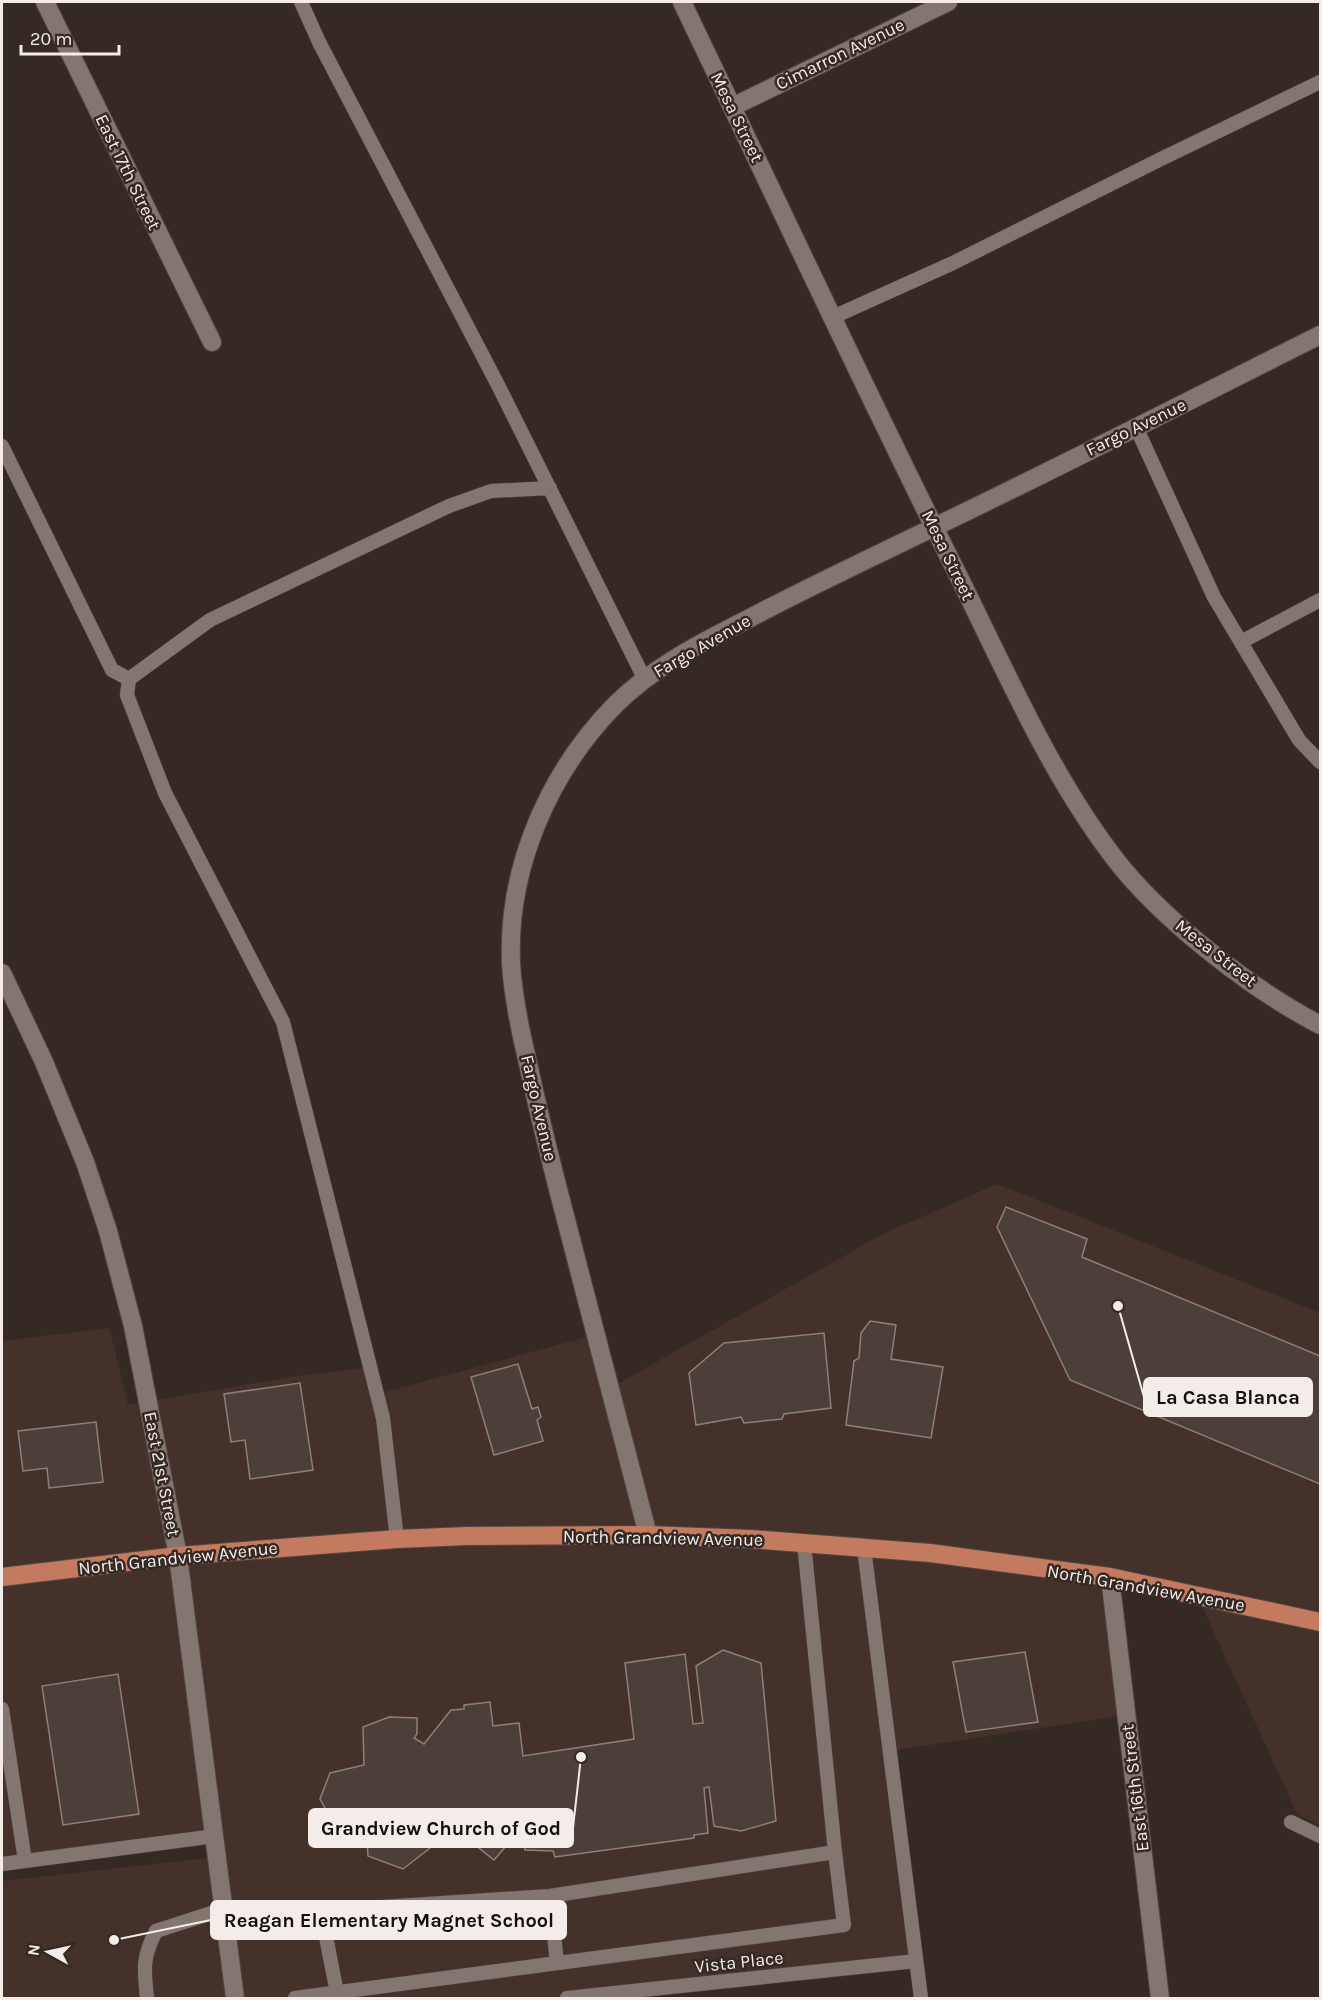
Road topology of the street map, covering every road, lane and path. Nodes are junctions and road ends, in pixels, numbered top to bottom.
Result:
1 (45, 2) edge
2 (301, 2) edge
3 (682, 2) edge
4 (948, 2) edge
5 (1320, 82) edge
6 (732, 107) junction
7 (833, 317) junction
8 (1320, 335) edge
9 (212, 342) dead end
10 (1136, 427) junction
11 (2, 446) edge
12 (550, 488) junction
13 (934, 528) junction
14 (1320, 600) edge
15 (1242, 642) junction
16 (129, 679) junction
17 (645, 680) junction
18 (1320, 762) edge
19 (2, 973) edge
20 (1320, 1025) edge
21 (648, 1535) junction
22 (397, 1539) junction
23 (804, 1543) junction
24 (864, 1548) junction
25 (178, 1556) junction
26 (2, 1577) edge
27 (1110, 1577) junction
28 (1320, 1622) edge
29 (2, 1709) edge
30 (1292, 1822) dead end
31 (215, 1836) junction
32 (1320, 1836) edge
33 (835, 1852) junction
34 (25, 1861) junction
35 (2, 1864) edge
36 (550, 1896) junction
37 (224, 1909) junction
38 (321, 1911) junction
39 (916, 1961) junction
40 (557, 1963) junction
41 (337, 1993) junction
42 (147, 1998) edge
43 (235, 1998) edge
44 (295, 1998) edge
45 (567, 1998) edge
46 (921, 1998) edge
47 (1160, 1998) edge

1 - 9 street, East 17th Street
2 - 12 lane
3 - 6 street, Mesa Street
4 - 6 street, Cimarron Avenue
5 - 7 lane
6 - 7 street, Mesa Street
7 - 13 street, Mesa Street
8 - 10 street, Fargo Avenue
10 - 13 street, Fargo Avenue
10 - 15 lane
11 - 16 lane
12 - 16 lane
12 - 17 lane
13 - 17 street, Fargo Avenue
13 - 20 street, Mesa Street
14 - 15 lane
15 - 18 lane
16 - 22 lane
17 - 21 street, Fargo Avenue
19 - 25 street, East 21st Street
21 - 22 main road, North Grandview Avenue
21 - 23 main road, North Grandview Avenue
22 - 25 main road, North Grandview Avenue
23 - 24 main road, North Grandview Avenue
23 - 33 lane
24 - 27 main road, North Grandview Avenue
24 - 39 lane
25 - 26 main road, North Grandview Avenue
25 - 31 street, East 21st Street
27 - 28 main road, North Grandview Avenue
27 - 47 street, East 16th Street
29 - 34 lane
30 - 32 lane
31 - 34 lane
31 - 37 street, East 21st Street
33 - 36 lane
33 - 40 lane
34 - 35 lane
36 - 38 lane
36 - 40 lane
37 - 38 lane
37 - 42 lane
37 - 43 street, East 21st Street
38 - 41 lane
39 - 45 lane, Vista Place
39 - 46 lane
40 - 41 lane
41 - 44 lane

